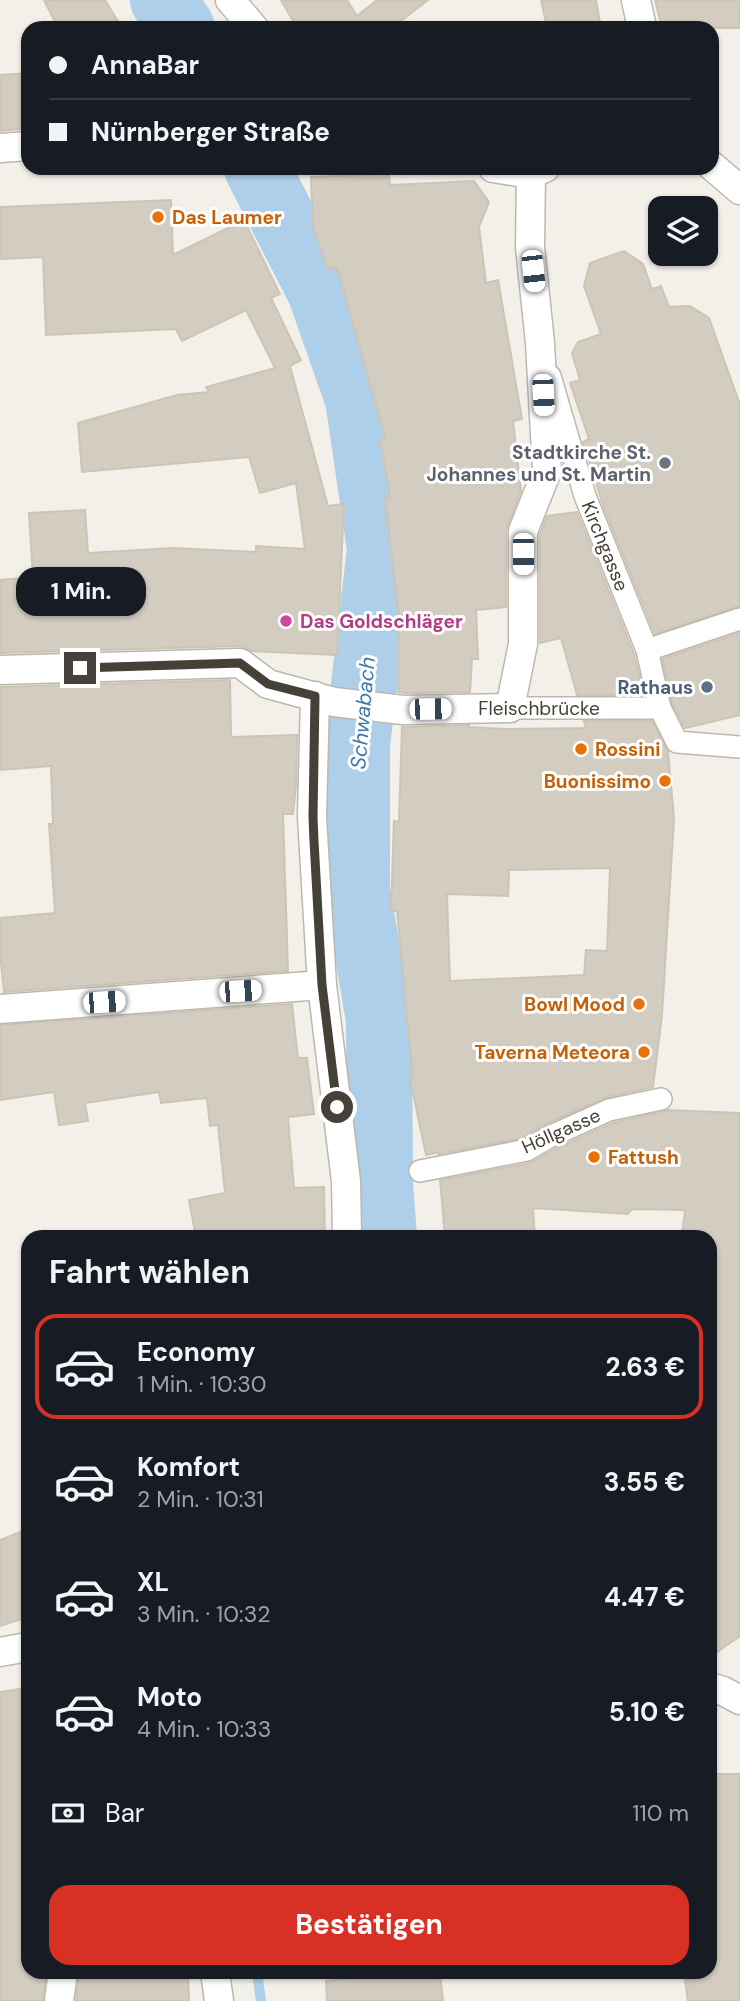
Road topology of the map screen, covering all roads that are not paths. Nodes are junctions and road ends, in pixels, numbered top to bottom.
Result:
1 (230, 0) edge
2 (636, 0) edge
3 (248, 21) edge
4 (640, 21) edge
5 (21, 146) edge
6 (0, 148) edge
7 (719, 172) edge
8 (538, 175) edge
9 (740, 190) edge
10 (540, 344) junction
11 (740, 619) edge
12 (647, 650) junction
13 (0, 670) edge
14 (324, 699) junction
15 (510, 708) junction
16 (660, 708) junction
17 (740, 747) edge
18 (322, 985) junction
19 (0, 1009) edge
20 (661, 1099) dead end
21 (420, 1171) dead end
22 (347, 1230) edge
23 (21, 1648) edge
24 (0, 1652) edge
25 (717, 1689) edge
26 (740, 1700) edge
27 (62, 1979) edge
28 (216, 1979) edge
29 (59, 2001) edge
30 (219, 2001) edge

1 - 3 street
2 - 4 street
5 - 6 street
7 - 9 street
8 - 10 street
10 - 12 street, Kirchgasse
10 - 15 street
11 - 12 street
12 - 16 street, Kirchgasse
13 - 14 street, Fleischbrücke
14 - 15 street, Fleischbrücke
14 - 18 street
15 - 16 street, Fleischbrücke
16 - 17 street, Kirchgasse
18 - 19 street
18 - 22 street
20 - 21 street, Höllgasse
23 - 24 street
25 - 26 street
27 - 29 street
28 - 30 street

